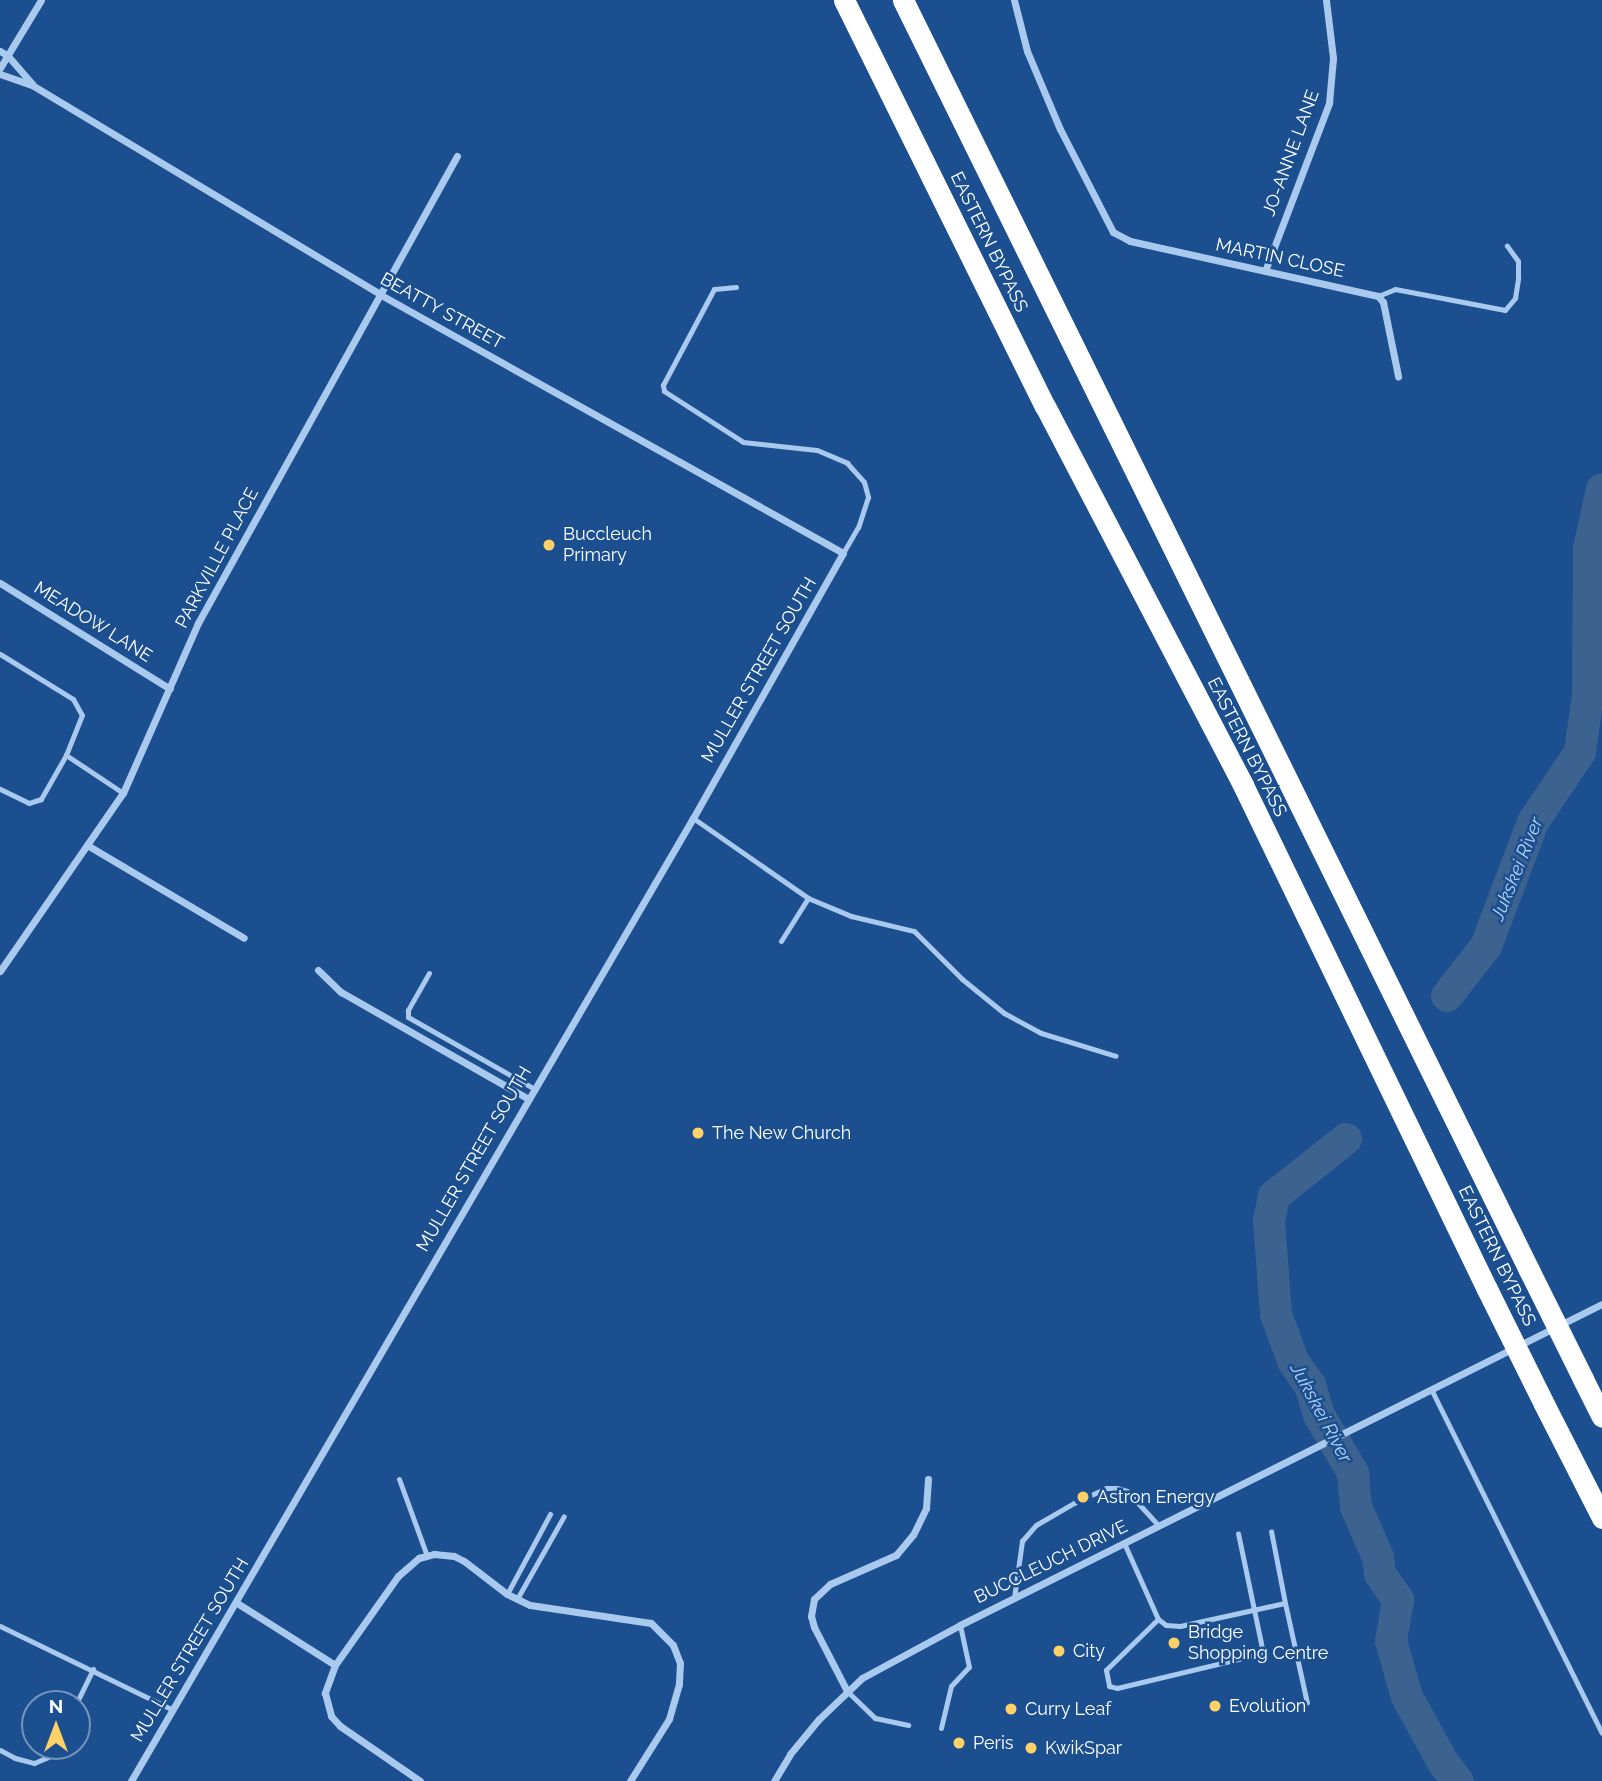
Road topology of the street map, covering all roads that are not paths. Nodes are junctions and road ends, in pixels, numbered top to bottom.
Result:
1 (41, 0) edge
2 (844, 0) edge
3 (903, 0) edge
4 (1014, 0) edge
5 (1326, 0) edge
6 (0, 51) edge
7 (8, 56) junction
8 (0, 68) edge
9 (0, 74) edge
10 (32, 85) junction
11 (457, 156) dead end
12 (1507, 246) dead end
13 (1265, 271) junction
14 (736, 287) dead end
15 (381, 295) junction
16 (1378, 296) junction
17 (1398, 376) dead end
18 (843, 553) junction
19 (0, 583) edge
20 (0, 654) edge
21 (170, 689) junction
22 (66, 755) junction
23 (0, 789) edge
24 (123, 793) junction
25 (693, 818) junction
26 (88, 845) junction
27 (808, 898) junction
28 (244, 938) dead end
29 (781, 941) dead end
30 (318, 970) dead end
31 (0, 971) edge
32 (429, 973) dead end
33 (1116, 1056) dead end
34 (533, 1088) junction
35 (527, 1098) junction
36 (1602, 1304) edge
37 (1431, 1389) junction
38 (1602, 1417) edge
39 (398, 1479) dead end
40 (929, 1479) dead end
41 (551, 1514) dead end
42 (564, 1516) dead end
43 (1602, 1518) edge
44 (1158, 1526) junction
45 (1271, 1531) dead end
46 (1238, 1533) dead end
47 (1124, 1543) junction
48 (427, 1556) junction
49 (507, 1594) junction
50 (1014, 1598) junction
51 (517, 1599) junction
52 (1285, 1602) junction
53 (237, 1603) junction
54 (1253, 1611) junction
55 (1158, 1619) junction
56 (960, 1625) junction
57 (0, 1626) edge
58 (335, 1665) junction
59 (93, 1669) junction
60 (83, 1690) edge
61 (848, 1691) junction
62 (1307, 1703) dead end
63 (173, 1710) junction
64 (908, 1725) dead end
65 (941, 1728) dead end
66 (1602, 1733) edge
67 (0, 1750) edge
68 (21, 1760) edge
69 (23, 1760) edge
70 (41, 1760) edge
71 (131, 1781) edge
72 (420, 1781) edge
73 (630, 1781) edge
74 (774, 1781) edge

1 - 7 street
2 - 43 highway, EASTERN BYPASS, bridge
3 - 38 highway, EASTERN BYPASS, bridge
4 - 13 street, MARTIN CLOSE
5 - 13 street, JO-ANNE LANE
6 - 7 street, BEATTY STREET
7 - 8 street
7 - 10 street, BEATTY STREET
9 - 10 street, BEATTY STREET
10 - 15 street, BEATTY STREET
11 - 15 street, PARKVILLE PLACE
12 - 16 lane
13 - 16 street, MARTIN CLOSE
14 - 18 lane
15 - 18 street, BEATTY STREET
15 - 21 street, PARKVILLE PLACE
16 - 17 street
18 - 25 street, MULLER STREET SOUTH
19 - 21 street, MEADOW LANE
20 - 22 lane
21 - 24 street, PARKVILLE PLACE
22 - 23 lane
22 - 24 lane
24 - 26 street, PARKVILLE PLACE
25 - 27 lane
25 - 34 street, MULLER STREET SOUTH
26 - 28 street
26 - 31 street, PARKVILLE PLACE
27 - 29 lane
27 - 33 lane
30 - 35 street
32 - 34 lane
34 - 35 street, MULLER STREET SOUTH
35 - 53 street, MULLER STREET SOUTH
36 - 37 street, BUCCLEUCH DRIVE
37 - 44 street, BUCCLEUCH DRIVE
37 - 66 lane
39 - 48 lane
40 - 61 street
41 - 49 lane
42 - 51 lane
44 - 47 street, BUCCLEUCH DRIVE
44 - 50 lane
45 - 52 lane
46 - 54 lane
47 - 50 street, BUCCLEUCH DRIVE
47 - 55 lane
48 - 49 street
48 - 58 street
49 - 51 street
50 - 56 street, BUCCLEUCH DRIVE
51 - 73 street
52 - 54 lane
52 - 62 lane
53 - 58 street
53 - 63 street, MULLER STREET SOUTH
54 - 55 lane
54 - 55 lane
56 - 61 street, BUCCLEUCH DRIVE
56 - 65 lane
57 - 59 lane
58 - 72 street
59 - 60 lane
59 - 63 lane
61 - 64 lane
61 - 74 street, BUCCLEUCH DRIVE
63 - 71 street, MULLER STREET SOUTH
67 - 68 lane
69 - 70 lane

